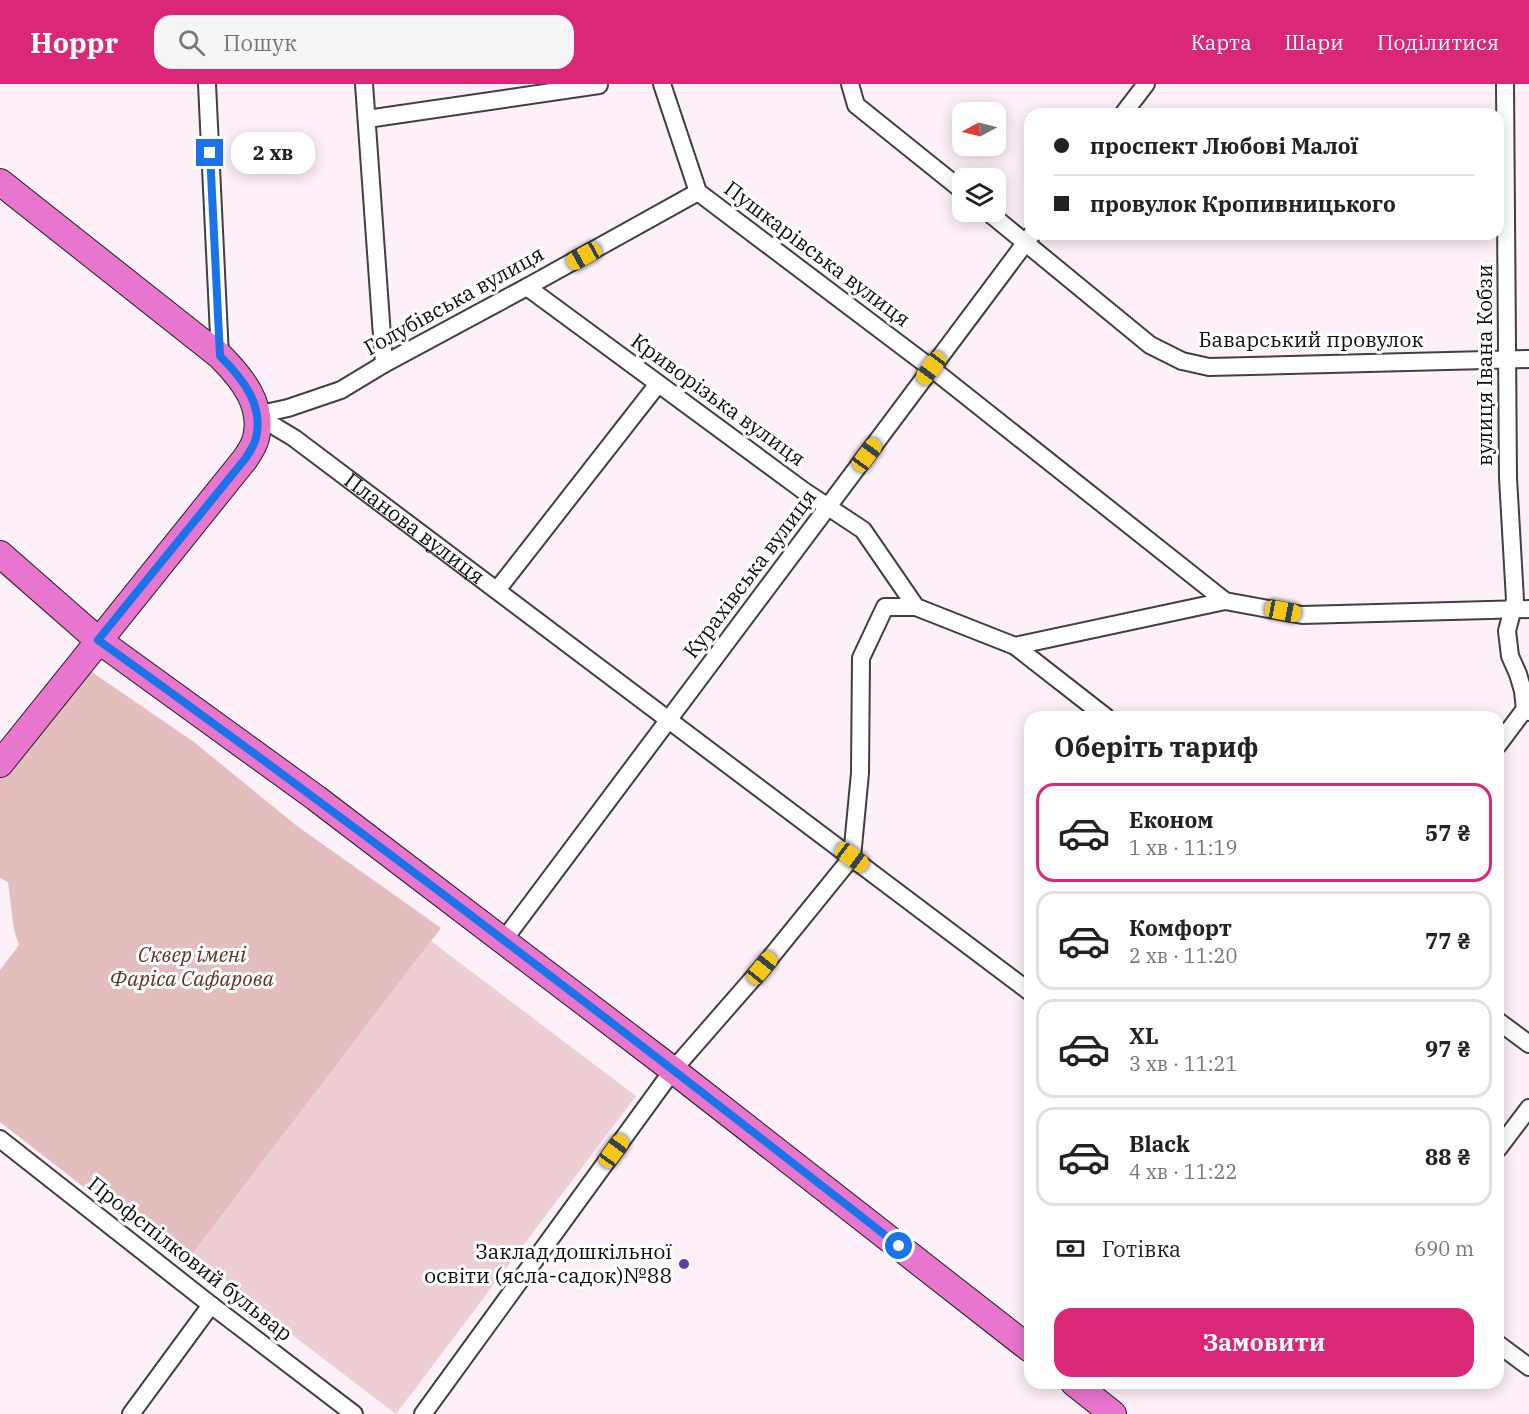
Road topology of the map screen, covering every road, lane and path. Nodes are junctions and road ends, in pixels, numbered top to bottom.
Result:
1 (207, 84) edge
2 (364, 84) edge
3 (662, 84) edge
4 (850, 84) edge
5 (1146, 84) edge
6 (1505, 84) edge
7 (598, 85) edge
8 (1128, 108) edge
9 (367, 119) junction
10 (0, 182) edge
11 (952, 182) edge
12 (698, 192) junction
13 (1004, 222) edge
14 (1024, 235) edge
15 (1027, 240) edge
16 (1031, 240) edge
17 (527, 287) junction
18 (220, 356) junction
19 (1529, 359) edge
20 (1507, 360) junction
21 (384, 364) junction
22 (931, 368) junction
23 (658, 384) junction
24 (256, 415) junction
25 (828, 507) junction
26 (0, 554) edge
27 (497, 590) junction
28 (1225, 601) junction
29 (916, 607) junction
30 (1521, 609) edge
31 (98, 640) junction
32 (1015, 646) junction
33 (1098, 711) edge
34 (1527, 711) edge
35 (669, 719) junction
36 (1504, 738) edge
37 (0, 764) edge
38 (852, 857) junction
39 (503, 941) junction
40 (1024, 987) edge
41 (1504, 1025) edge
42 (1529, 1044) edge
43 (673, 1070) junction
44 (1529, 1108) edge
45 (0, 1139) edge
46 (1504, 1141) edge
47 (211, 1305) junction
48 (1024, 1344) edge
49 (1504, 1348) edge
50 (1529, 1367) edge
51 (1080, 1389) edge
52 (1102, 1411) edge
53 (131, 1414) edge
54 (354, 1414) edge
55 (423, 1414) edge

1 - 18 street
2 - 9 street
3 - 12 street, Пушкарівська вулиця
4 - 11 street
5 - 8 street
6 - 20 street, вулиця Івана Кобзи
7 - 9 street
9 - 21 street
10 - 18 main road
12 - 17 street, Голубівська вулиця
12 - 22 street, Пушкарівська вулиця
13 - 14 street, Баварський провулок
15 - 22 street, Курахівська вулиця
16 - 20 street, Баварський провулок
17 - 21 street, Голубівська вулиця
17 - 23 street, Криворізька вулиця
18 - 24 main road
19 - 20 street, Баварський провулок
20 - 30 street, вулиця Івана Кобзи
21 - 24 street, Голубівська вулиця
22 - 25 street, Курахівська вулиця
22 - 28 street, Пушкарівська вулиця
23 - 25 street, Криворізька вулиця
23 - 27 street
24 - 27 street, Планова вулиця
24 - 31 main road
25 - 29 street, Криворізька вулиця
25 - 35 street, Курахівська вулиця
26 - 31 main road
27 - 35 street, Планова вулиця
28 - 30 street
28 - 32 street
29 - 32 street
29 - 38 street
30 - 34 street, вулиця Івана Кобзи
31 - 37 main road
31 - 39 main road
32 - 33 street
34 - 36 street
35 - 38 street, Планова вулиця
35 - 39 street, Курахівська вулиця
38 - 40 street, Планова вулиця
38 - 43 street
39 - 43 main road
41 - 42 street
43 - 48 main road
43 - 55 street
44 - 46 street
45 - 47 street, Профспілковий бульвар
47 - 53 street
47 - 54 street, Профспілковий бульвар
49 - 50 street
51 - 52 main road

